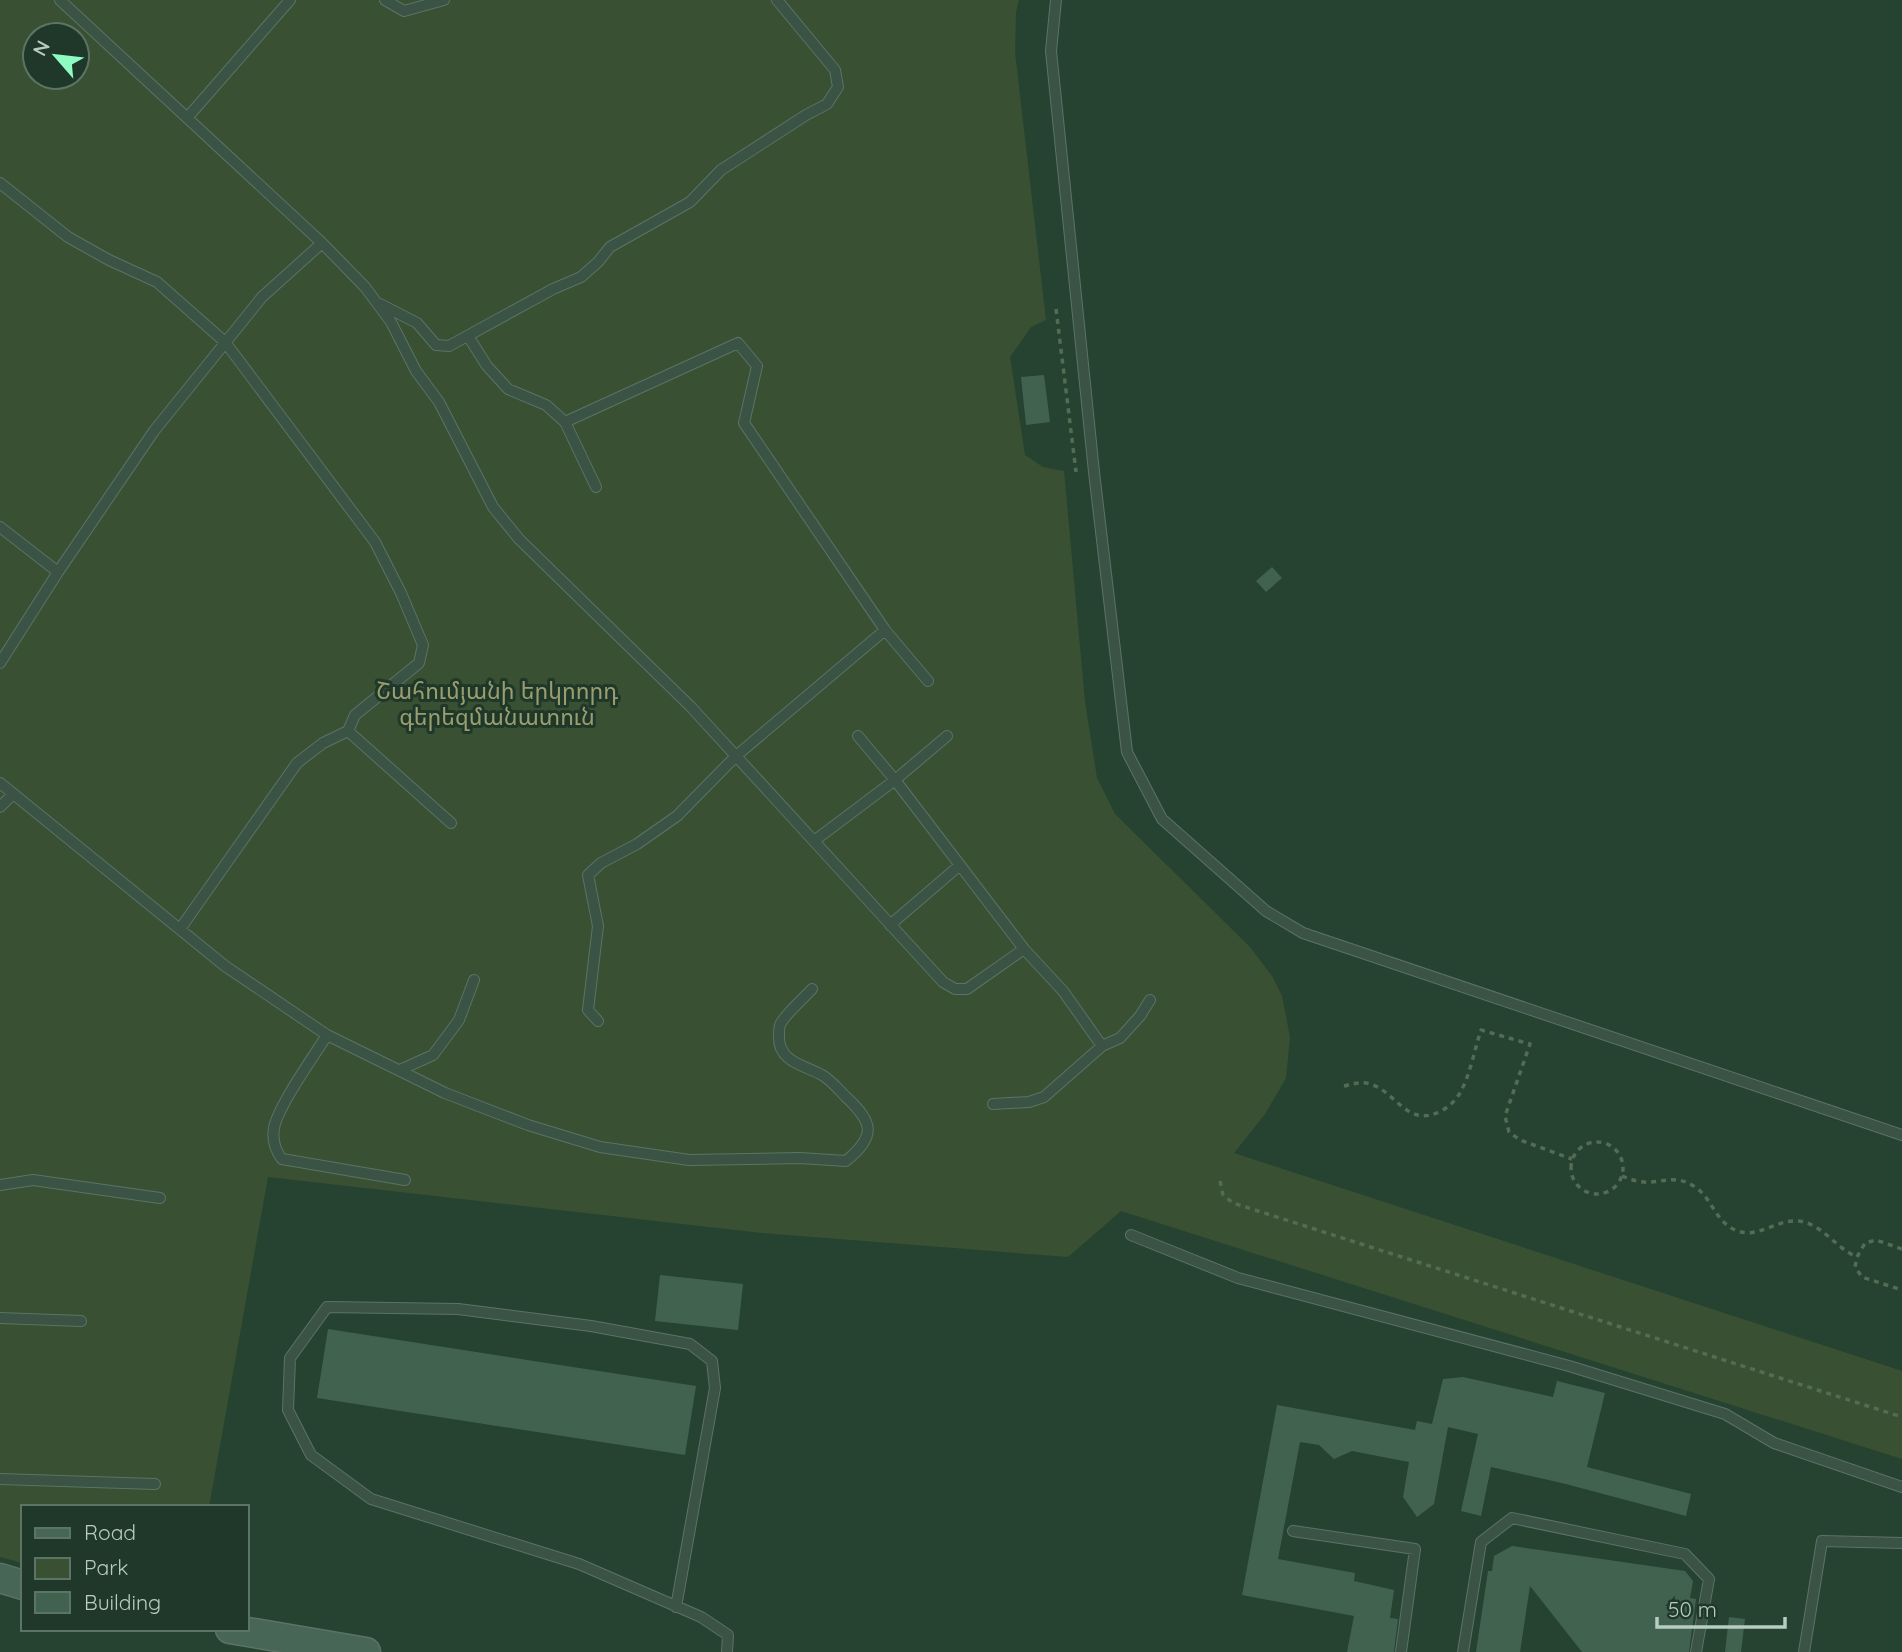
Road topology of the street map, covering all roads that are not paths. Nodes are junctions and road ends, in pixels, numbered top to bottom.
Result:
1 (60, 0) edge
2 (290, 0) edge
3 (385, 0) edge
4 (444, 0) edge
5 (777, 0) edge
6 (1056, 0) edge
7 (187, 118) junction
8 (0, 183) edge
9 (322, 243) junction
10 (378, 303) junction
11 (468, 336) junction
12 (225, 342) junction
13 (565, 422) junction
14 (596, 487) dead end
15 (0, 527) edge
16 (58, 572) junction
17 (885, 630) junction
18 (0, 663) edge
19 (928, 681) dead end
20 (348, 732) junction
21 (858, 736) dead end
22 (947, 736) dead end
23 (736, 756) junction
24 (895, 780) junction
25 (0, 783) edge
26 (13, 794) junction
27 (0, 807) edge
28 (451, 823) dead end
29 (814, 841) junction
30 (960, 865) junction
31 (890, 925) junction
32 (180, 929) junction
33 (1024, 949) junction
34 (474, 980) dead end
35 (812, 989) dead end
36 (1150, 1000) dead end
37 (598, 1021) dead end
38 (327, 1035) junction
39 (1102, 1046) junction
40 (400, 1070) junction
41 (993, 1104) dead end
42 (1902, 1135) edge
43 (405, 1180) dead end
44 (0, 1185) edge
45 (160, 1198) dead end
46 (1131, 1235) dead end
47 (0, 1318) edge
48 (81, 1321) dead end
49 (0, 1479) edge
50 (155, 1484) dead end
51 (1902, 1487) edge
52 (1293, 1531) dead end
53 (1902, 1543) edge
54 (0, 1578) edge
55 (21, 1584) edge
56 (676, 1607) junction
57 (241, 1631) edge
58 (356, 1651) edge
59 (727, 1652) edge
60 (1401, 1652) edge
61 (1462, 1652) edge
62 (1696, 1652) edge
63 (1804, 1652) edge

1 - 7 lane
2 - 7 lane
3 - 4 lane
5 - 11 lane
6 - 42 lane
7 - 9 lane
8 - 12 lane
9 - 10 lane
9 - 12 lane
10 - 11 lane
10 - 23 lane
11 - 13 lane
12 - 16 lane
12 - 20 lane
13 - 14 lane
13 - 17 lane
15 - 16 lane
16 - 18 lane
17 - 19 lane
17 - 23 lane
20 - 28 lane
20 - 32 lane
21 - 24 lane
22 - 24 lane
23 - 29 lane
23 - 37 lane
24 - 29 lane
24 - 30 lane
25 - 26 lane
26 - 27 lane
26 - 32 lane
29 - 31 lane
30 - 31 lane
30 - 33 lane
31 - 33 lane
32 - 38 lane
33 - 39 lane
34 - 40 lane
35 - 40 lane
36 - 39 lane
38 - 40 lane
38 - 43 lane
39 - 41 lane
44 - 45 lane
46 - 51 lane
47 - 48 lane
49 - 50 lane
52 - 60 lane
53 - 63 lane
54 - 55 street
56 - 56 lane
56 - 59 lane
57 - 58 street
61 - 62 lane

